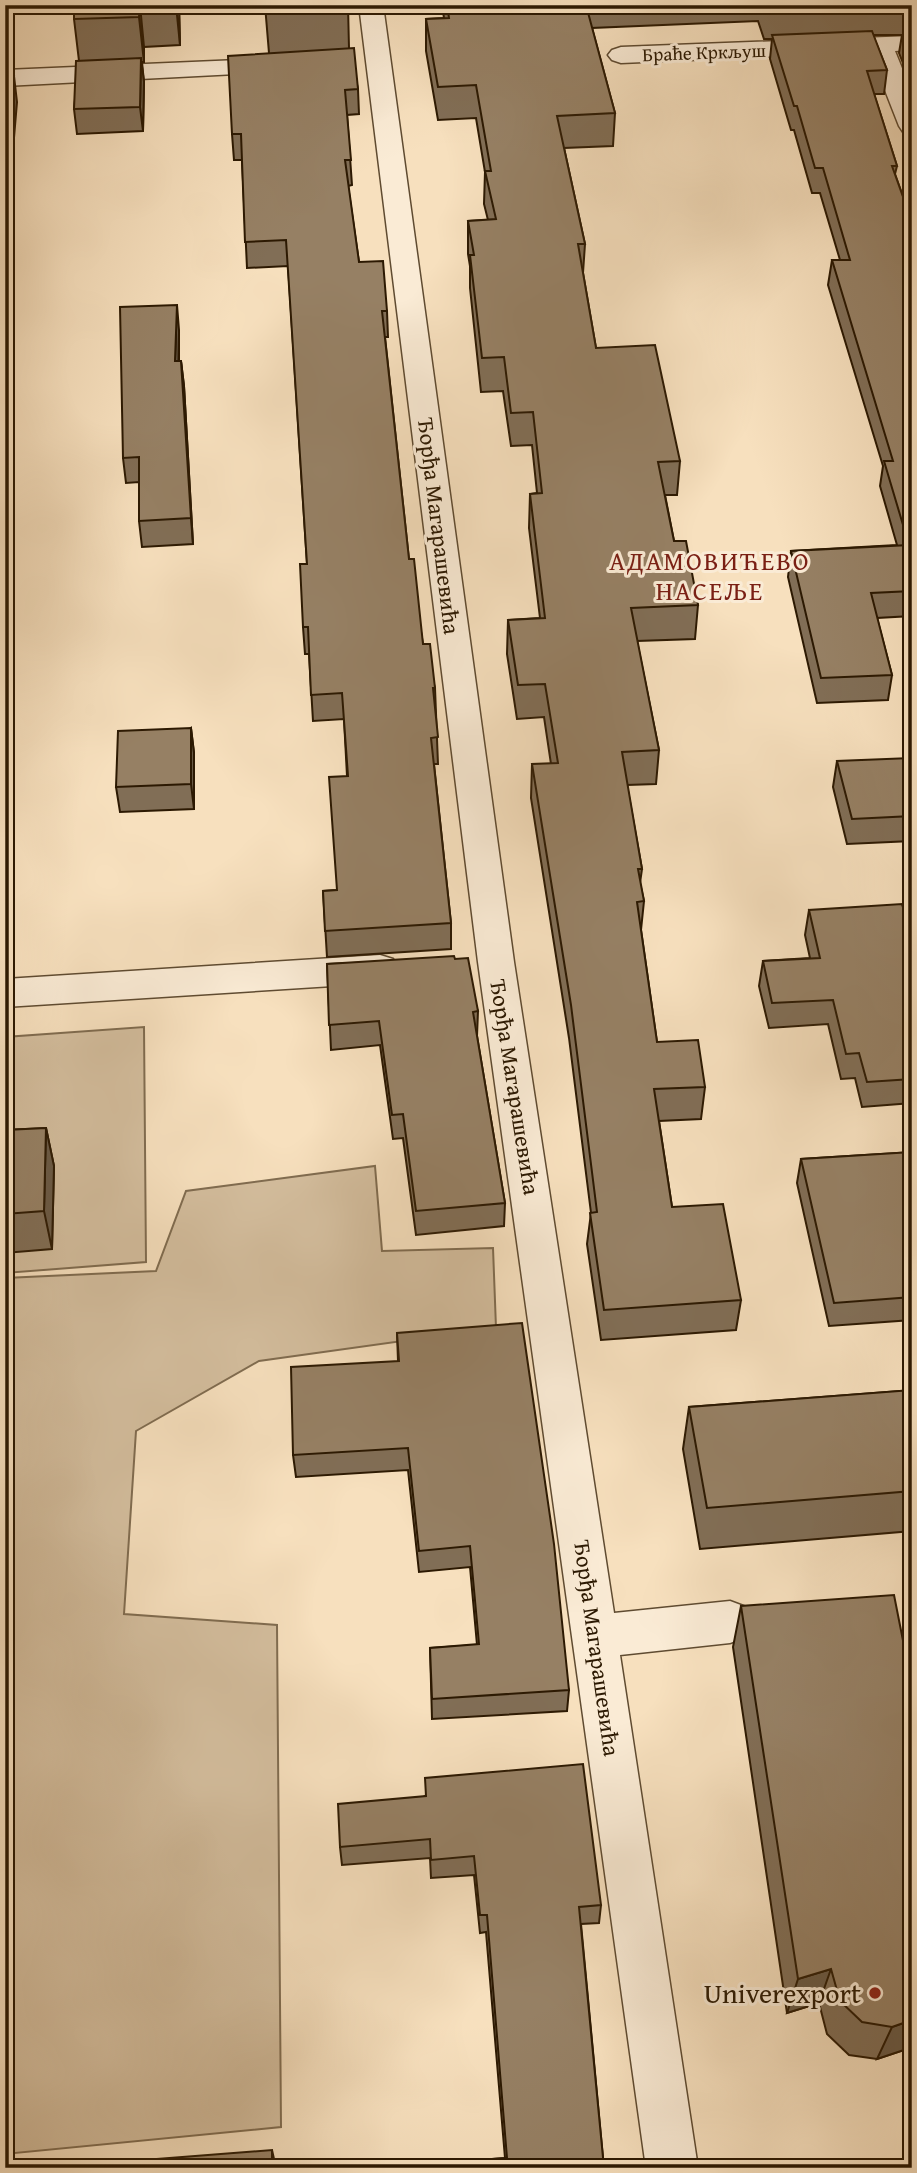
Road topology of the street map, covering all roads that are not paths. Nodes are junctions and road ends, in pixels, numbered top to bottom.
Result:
1 (371, 5) edge
2 (912, 43) edge
3 (880, 45) junction
4 (621, 55) dead end
5 (309, 65) edge
6 (5, 78) edge
7 (912, 126) edge
8 (414, 967) edge
9 (5, 993) edge
10 (730, 1622) dead end
11 (596, 1636) junction
12 (672, 2168) edge

1 - 11 street, Ђорђа Магарашевића
2 - 3 street, Браће Кркљуш
3 - 4 street, Браће Кркљуш
3 - 7 street
5 - 6 street
8 - 9 street
10 - 11 street
11 - 12 street, Ђорђа Магарашевића

